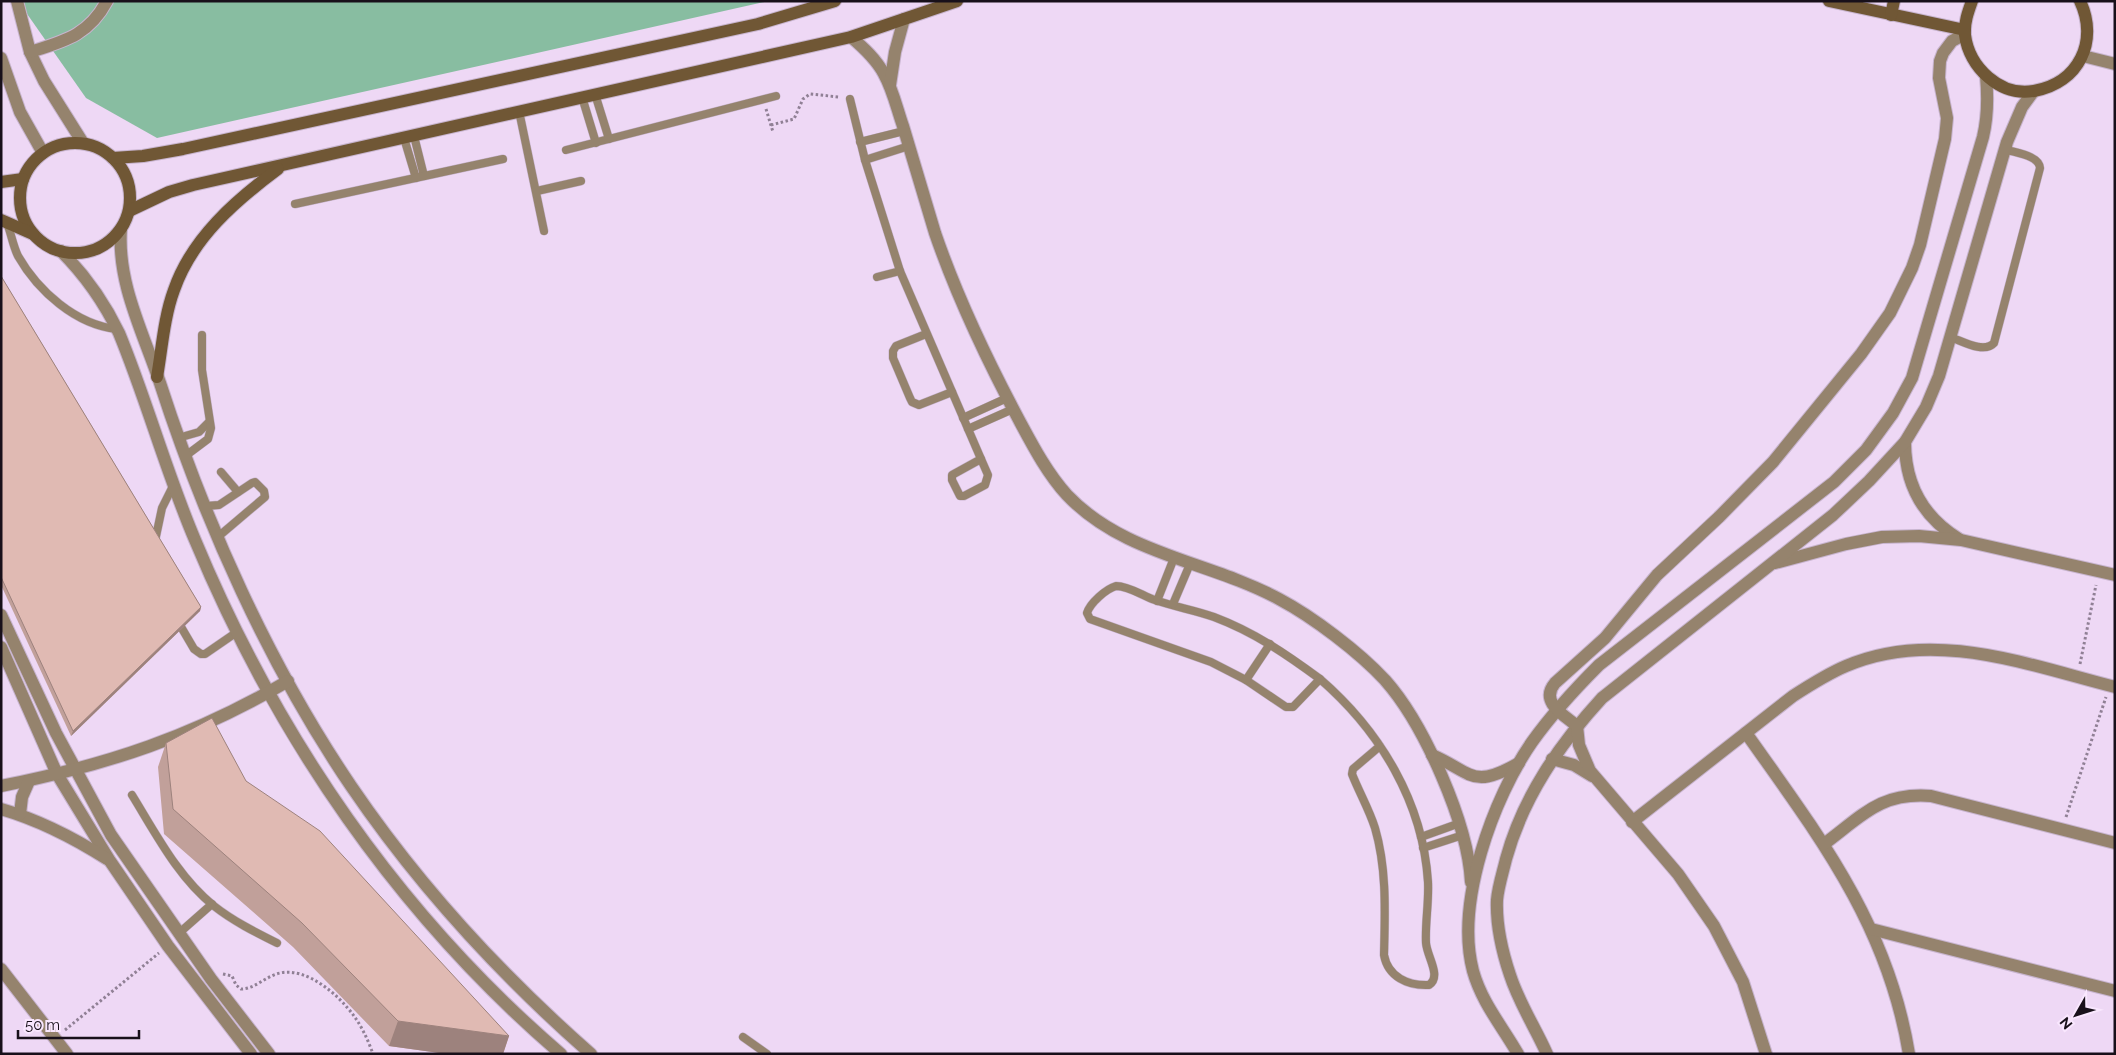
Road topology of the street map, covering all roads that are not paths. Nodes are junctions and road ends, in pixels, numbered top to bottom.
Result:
1 (17, 1) edge
2 (107, 1) edge
3 (835, 1) edge
4 (957, 1) edge
5 (1829, 1) edge
6 (1894, 1) edge
7 (1972, 1) edge
8 (2080, 1) edge
9 (1891, 15) junction
10 (904, 19) junction
11 (1965, 32) junction
12 (851, 37) junction
13 (30, 52) junction
14 (2083, 56) junction
15 (1, 58) edge
16 (2115, 64) edge
17 (1986, 76) junction
18 (890, 85) junction
19 (2033, 92) junction
20 (595, 94) junction
21 (776, 96) dead end
22 (582, 98) junction
23 (850, 99) road end
24 (519, 111) junction
25 (904, 132) junction
26 (409, 138) junction
27 (609, 139) junction
28 (860, 142) junction
29 (83, 143) junction
30 (596, 143) junction
31 (909, 146) junction
32 (566, 150) dead end
33 (2004, 150) junction
34 (43, 153) junction
35 (113, 158) junction
36 (503, 159) dead end
37 (865, 160) junction
38 (281, 166) junction
39 (420, 177) junction
40 (23, 180) junction
41 (581, 181) dead end
42 (1, 182) edge
43 (537, 191) junction
44 (295, 204) dead end
45 (129, 211) junction
46 (4, 221) edge
47 (121, 229) junction
48 (544, 231) dead end
49 (34, 234) junction
50 (61, 251) junction
51 (900, 270) junction
52 (877, 277) dead end
53 (117, 329) junction
54 (926, 334) junction
55 (202, 335) dead end
56 (1950, 337) junction
57 (158, 376) junction
58 (952, 392) junction
59 (1010, 403) junction
60 (963, 418) junction
61 (209, 422) junction
62 (968, 429) junction
63 (178, 438) junction
64 (1905, 442) junction
65 (184, 457) junction
66 (981, 459) junction
67 (221, 472) dead end
68 (173, 486) junction
69 (238, 492) junction
70 (206, 506) junction
71 (219, 536) junction
72 (1961, 540) junction
73 (155, 553) edge
74 (1174, 558) junction
75 (1190, 564) junction
76 (1768, 565) junction
77 (2115, 575) edge
78 (1157, 601) junction
79 (1173, 604) junction
80 (174, 614) edge
81 (1, 615) edge
82 (237, 632) junction
83 (1270, 644) junction
84 (1, 647) edge
85 (1320, 679) junction
86 (1246, 680) junction
87 (288, 681) junction
88 (2112, 686) edge
89 (267, 693) junction
90 (1558, 710) junction
91 (1577, 726) junction
92 (1746, 733) junction
93 (1380, 746) junction
94 (1432, 755) junction
95 (1552, 759) junction
96 (1519, 763) junction
97 (75, 770) junction
98 (57, 774) junction
99 (1596, 779) junction
100 (29, 780) junction
101 (1, 786) edge
102 (132, 795) dead end
103 (1, 809) edge
104 (20, 814) junction
105 (1632, 822) junction
106 (1461, 829) junction
107 (1421, 837) junction
108 (2115, 843) edge
109 (1824, 844) junction
110 (1424, 848) junction
111 (110, 861) junction
112 (1472, 894) junction
113 (212, 904) junction
114 (1871, 929) junction
115 (178, 934) junction
116 (277, 943) dead end
117 (1, 969) edge
118 (2115, 991) edge
119 (744, 1037) dead end
120 (67, 1054) edge
121 (250, 1054) edge
122 (269, 1054) edge
123 (561, 1054) edge
124 (591, 1054) edge
125 (767, 1054) edge
126 (1518, 1054) edge
127 (1547, 1054) edge
128 (1766, 1054) edge
129 (1909, 1054) edge

1 - 13 street
2 - 13 street
3 - 35 street
4 - 10 street
5 - 9 street
6 - 9 street
7 - 11 street
8 - 14 street
9 - 11 street
10 - 12 street
10 - 18 street
11 - 17 street
11 - 90 street
12 - 18 street
12 - 20 street
13 - 29 street
14 - 16 street
14 - 19 street
15 - 34 street
17 - 19 street
17 - 90 street
18 - 25 street
19 - 33 street
20 - 22 street
20 - 27 lane
21 - 27 lane
22 - 24 street
22 - 30 lane
23 - 28 lane
24 - 26 street
24 - 43 lane
25 - 28 lane
25 - 31 street
26 - 38 street
26 - 39 lane
27 - 30 lane
28 - 37 lane
29 - 34 street
29 - 35 street
30 - 32 lane
31 - 37 lane
31 - 59 street
33 - 56 street
33 - 56 lane
34 - 40 street
35 - 45 street
36 - 39 lane
37 - 51 lane
38 - 45 street
38 - 57 street
39 - 44 lane
40 - 42 street
40 - 49 street
41 - 43 lane
43 - 48 lane
45 - 47 street
46 - 49 street
46 - 53 lane
47 - 50 street
47 - 57 street
49 - 50 street
50 - 53 street
51 - 52 lane
51 - 54 lane
53 - 68 street
54 - 58 lane
54 - 58 lane
55 - 61 lane
56 - 64 street
57 - 63 street
58 - 60 lane
59 - 60 lane
59 - 62 lane
59 - 74 street
60 - 62 lane
61 - 63 lane
61 - 65 lane
62 - 66 lane
63 - 65 street
64 - 72 street
64 - 76 street
65 - 70 street
66 - 66 lane
67 - 69 lane
68 - 73 lane
68 - 82 street
69 - 70 lane
69 - 71 lane
70 - 71 street
71 - 87 street
72 - 76 street
72 - 77 street
74 - 75 street
74 - 78 lane
75 - 79 lane
75 - 94 street
76 - 91 street
78 - 79 lane
78 - 86 lane
79 - 83 lane
80 - 82 lane
81 - 97 street
82 - 89 street
83 - 85 lane
83 - 86 lane
84 - 98 street
85 - 86 lane
85 - 93 lane
87 - 89 street
87 - 124 street
88 - 92 street
89 - 97 street
89 - 123 street
90 - 91 street
90 - 96 street
91 - 95 street
91 - 99 street
92 - 105 street
92 - 109 street
93 - 107 lane
93 - 110 lane
94 - 96 street
94 - 106 street
95 - 99 street
95 - 127 street
96 - 112 street
97 - 98 street
97 - 115 street
98 - 100 street
98 - 111 street
99 - 105 street
100 - 101 street
100 - 104 street
102 - 113 lane
103 - 104 street
104 - 111 street
105 - 128 street
106 - 107 lane
106 - 110 lane
106 - 112 street
107 - 110 lane
108 - 109 street
109 - 114 street
111 - 121 street
112 - 126 street
113 - 115 lane
113 - 116 lane
114 - 118 street
114 - 129 street
115 - 122 street
117 - 120 street
119 - 125 lane

